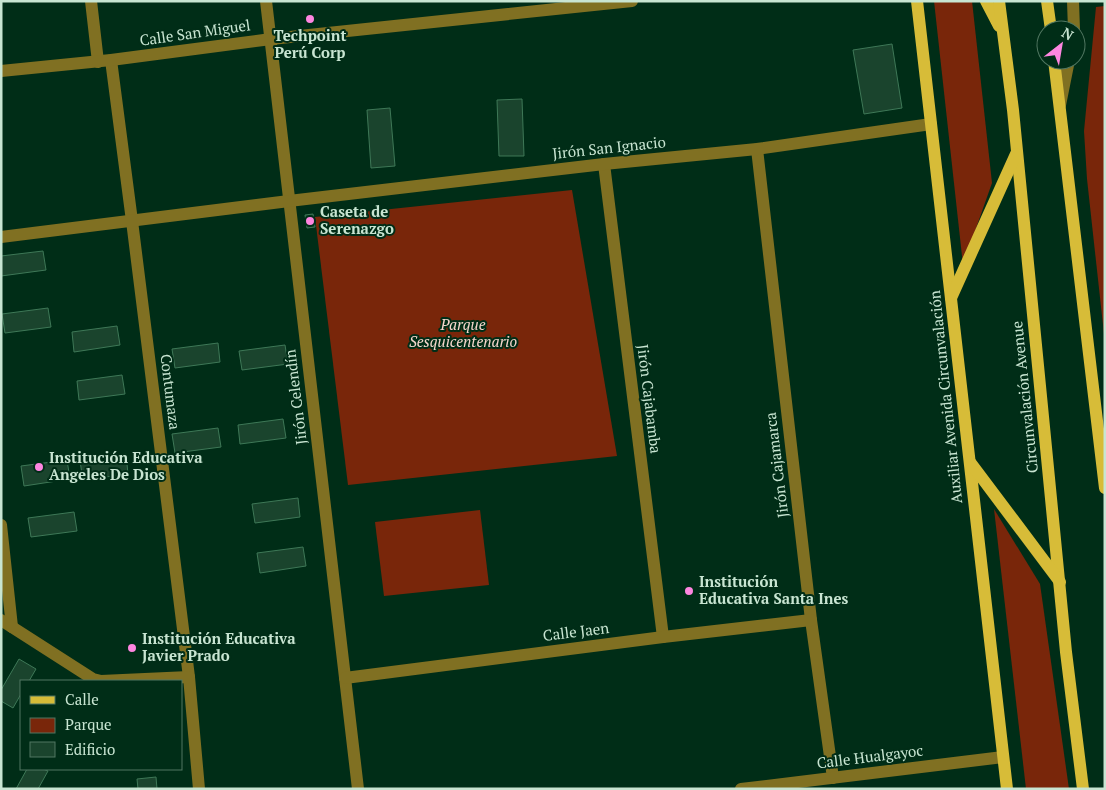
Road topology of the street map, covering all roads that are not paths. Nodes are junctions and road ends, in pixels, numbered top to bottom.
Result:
1 (91, 1) edge
2 (266, 1) edge
3 (632, 1) edge
4 (918, 1) edge
5 (986, 1) edge
6 (999, 1) edge
7 (1047, 1) edge
8 (1073, 1) edge
9 (1049, 20) edge
10 (1074, 20) edge
11 (1003, 33) junction
12 (271, 39) junction
13 (104, 61) junction
14 (1055, 70) edge
15 (1067, 70) edge
16 (1, 71) edge
17 (1060, 105) junction
18 (931, 124) junction
19 (757, 149) junction
20 (1017, 152) junction
21 (604, 164) junction
22 (289, 201) junction
23 (132, 221) junction
24 (1, 237) edge
25 (951, 298) junction
26 (970, 462) junction
27 (1105, 488) edge
28 (1, 524) edge
29 (1060, 583) junction
30 (811, 620) junction
31 (7, 623) edge
32 (662, 637) junction
33 (189, 677) junction
34 (345, 678) junction
35 (97, 680) edge
36 (123, 680) edge
37 (1003, 757) junction
38 (833, 778) junction
39 (199, 789) edge
40 (358, 789) edge
41 (741, 789) edge
42 (1007, 789) edge
43 (1083, 789) edge

1 - 13 street, Contumaza
2 - 12 street, Jirón Celendín
3 - 12 street, Calle San Miguel
4 - 18 main road, Auxiliar Avenida Circunvalación
5 - 11 main road
6 - 11 main road, Circunvalación Avenue
7 - 9 main road
8 - 10 street
11 - 20 main road, Circunvalación Avenue
12 - 13 street, Calle San Miguel
12 - 22 street, Jirón Celendín
13 - 16 street, Calle San Miguel
13 - 23 street, Contumaza
14 - 17 main road
15 - 17 street
17 - 27 main road
18 - 19 street, Jirón San Ignacio
18 - 25 main road, Auxiliar Avenida Circunvalación
19 - 21 street, Jirón San Ignacio
19 - 30 street, Jirón Cajamarca
20 - 25 main road
20 - 29 main road, Circunvalación Avenue
21 - 22 street, Jirón San Ignacio
21 - 32 street, Jirón Cajabamba
22 - 23 street, Jirón San Ignacio
22 - 34 street, Jirón Celendín
23 - 24 street
23 - 33 street, Contumaza
25 - 26 main road, Auxiliar Avenida Circunvalación
26 - 29 main road
26 - 37 main road, Auxiliar Avenida Circunvalación
28 - 31 street
29 - 43 main road, Circunvalación Avenue
30 - 32 street, Calle Jaen
30 - 38 street, Jirón Cajamarca
31 - 35 street
32 - 34 street, Calle Jaen
33 - 36 street
33 - 39 street, Contumaza
34 - 40 street, Jirón Celendín
37 - 38 street, Calle Hualgayoc
37 - 42 main road, Auxiliar Avenida Circunvalación
38 - 41 street, Calle Hualgayoc

